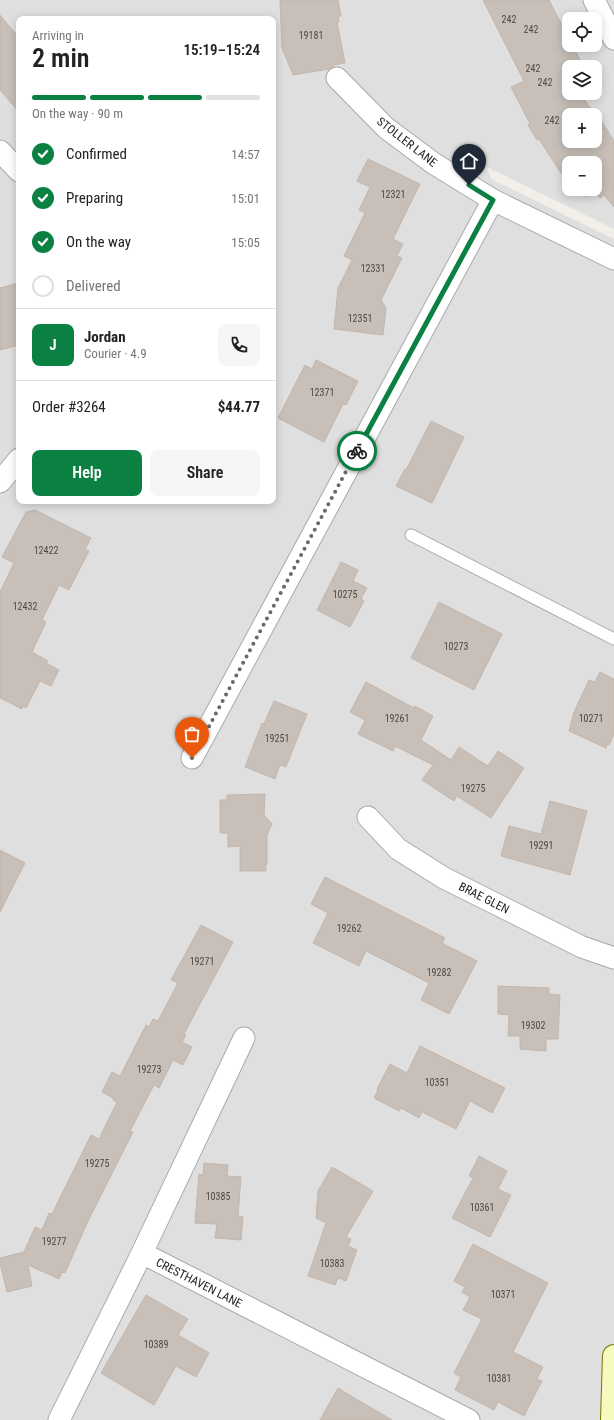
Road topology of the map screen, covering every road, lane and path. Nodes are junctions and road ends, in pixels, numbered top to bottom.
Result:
1 (594, 0) edge
2 (614, 39) edge
3 (337, 78) dead end
4 (0, 151) edge
5 (16, 168) edge
6 (493, 200) junction
7 (614, 258) edge
8 (16, 463) edge
9 (0, 482) edge
10 (411, 536) dead end
11 (614, 638) edge
12 (192, 758) dead end
13 (368, 816) dead end
14 (614, 958) edge
15 (244, 1038) dead end
16 (142, 1253) junction
17 (614, 1356) edge
18 (59, 1420) edge
19 (469, 1420) edge
20 (612, 1420) edge

1 - 2 street
3 - 6 street, STOLLER LANE
4 - 5 street
6 - 7 street, STOLLER LANE
6 - 12 street
8 - 9 street
10 - 11 lane
13 - 14 street, BRAE GLEN
15 - 16 street, CRESTHAVEN LANE
16 - 18 street
16 - 19 street, CRESTHAVEN LANE
17 - 20 main road

